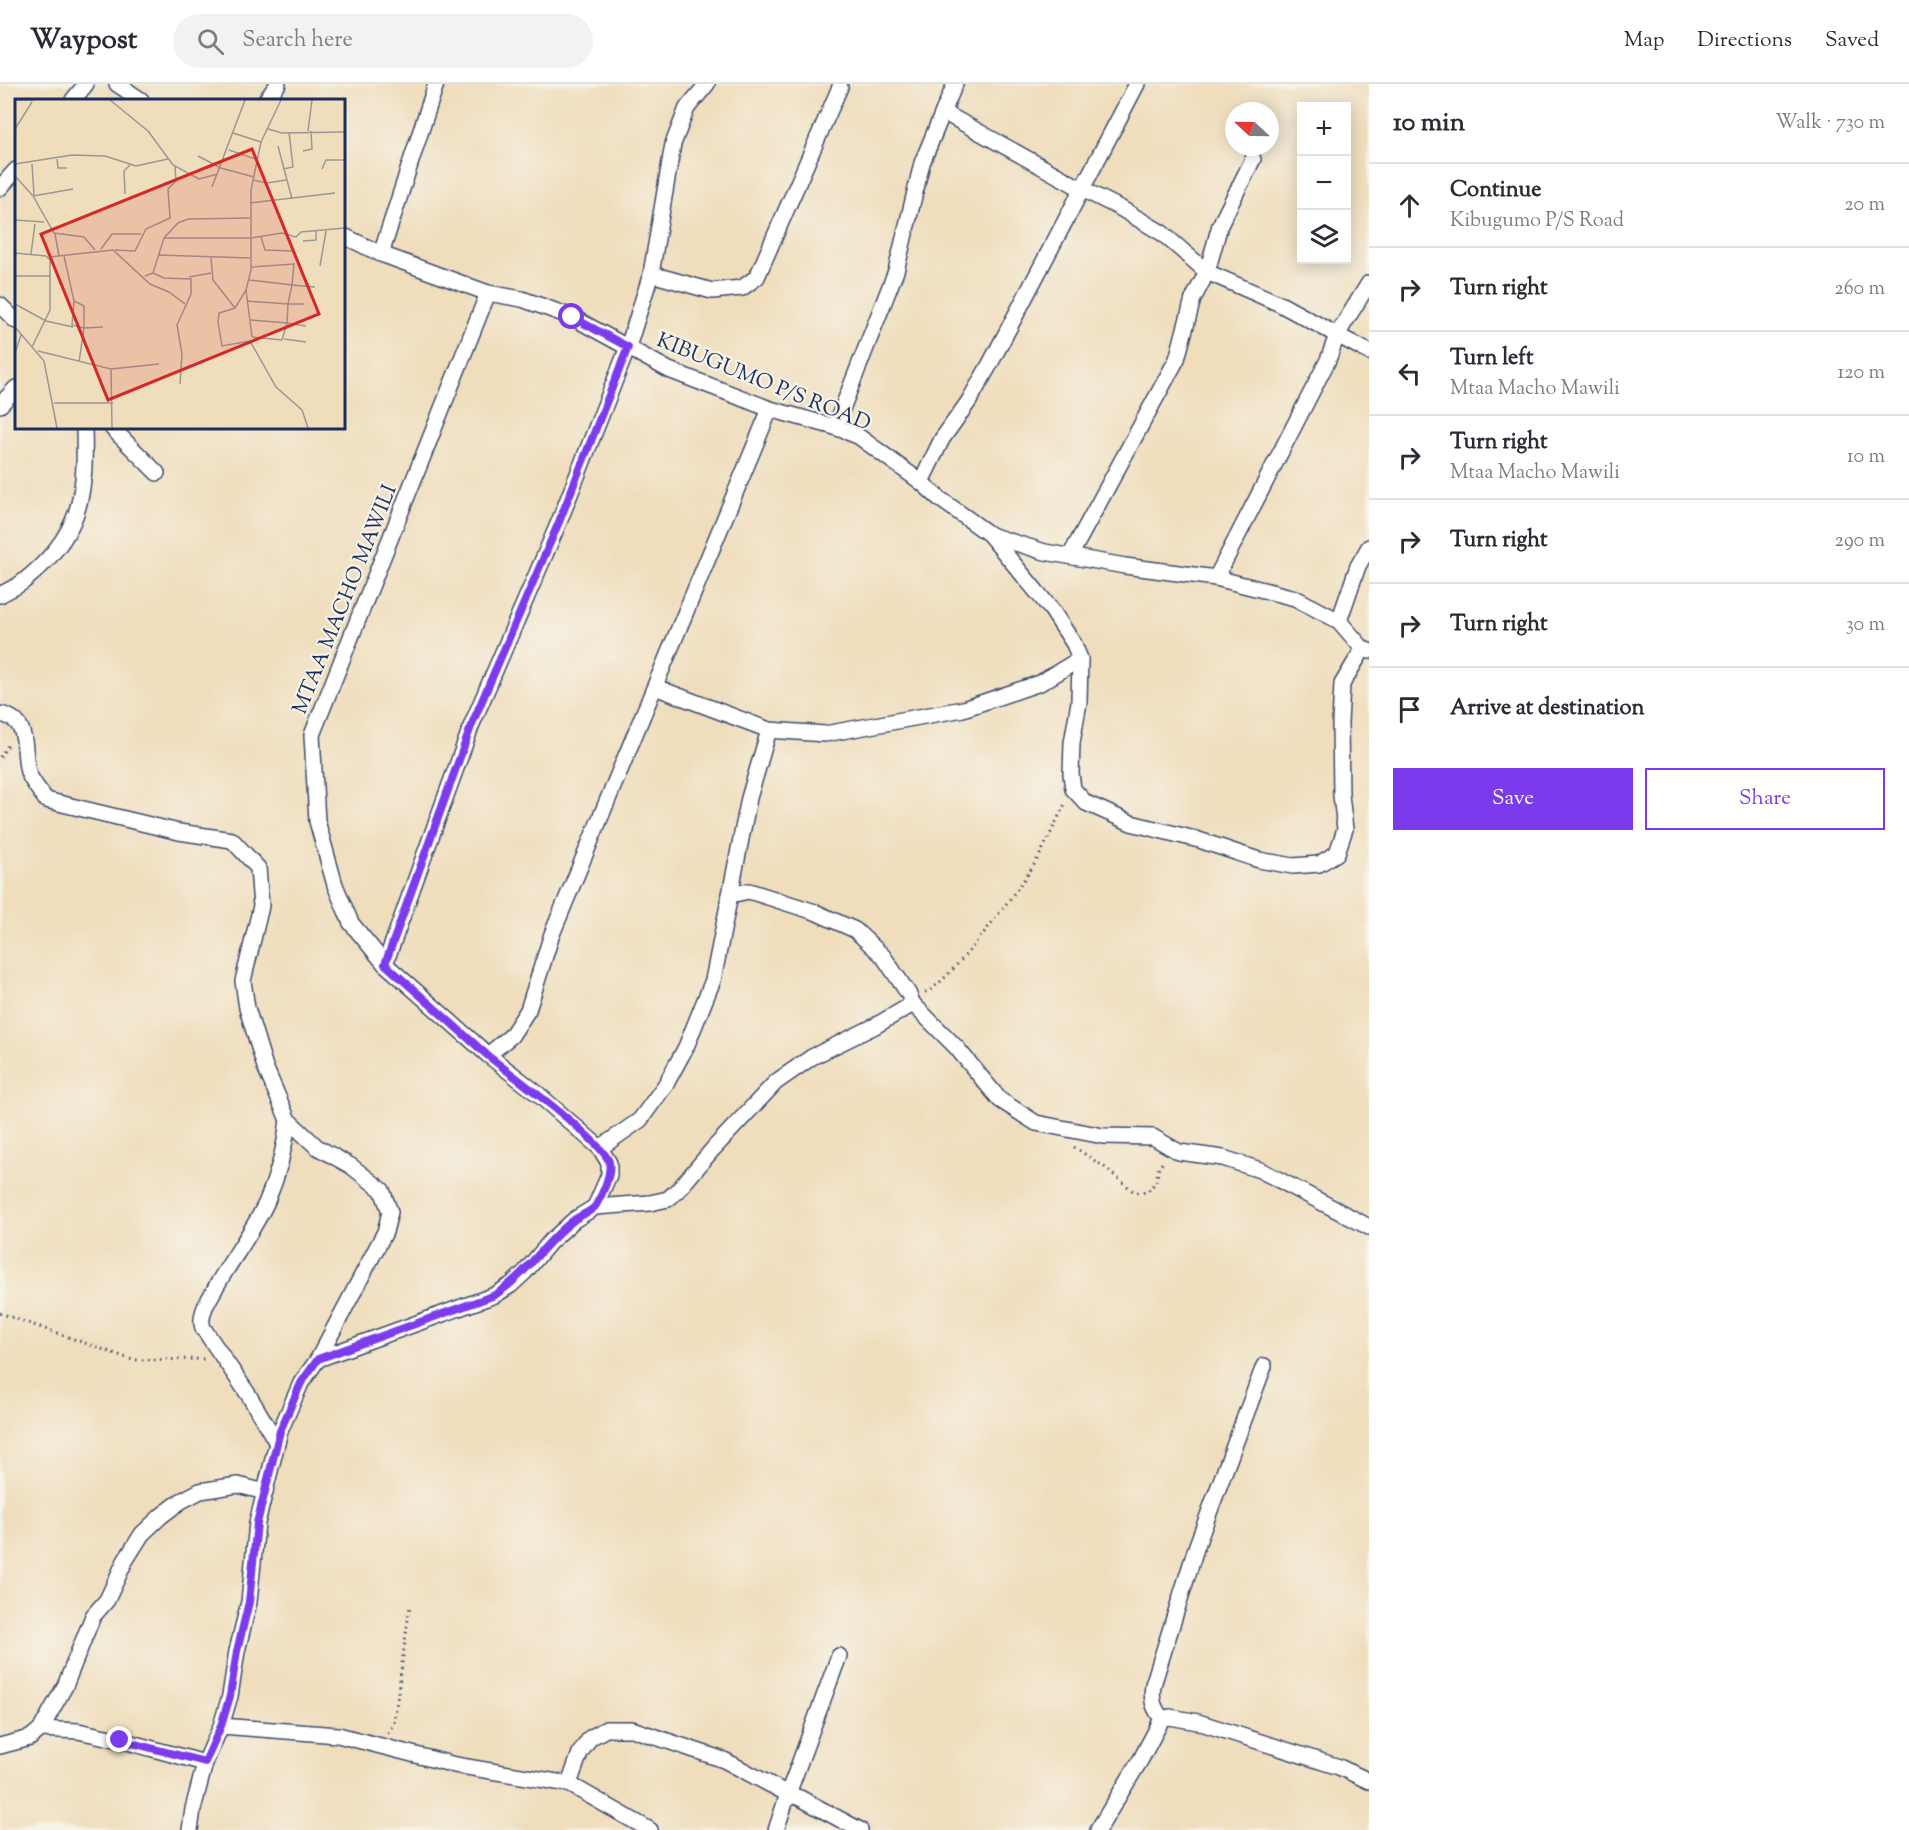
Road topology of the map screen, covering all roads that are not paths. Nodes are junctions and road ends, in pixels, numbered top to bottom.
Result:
1 (86, 84) edge
2 (117, 84) edge
3 (278, 84) edge
4 (436, 84) edge
5 (707, 84) edge
6 (955, 84) edge
7 (1137, 84) edge
8 (840, 87) dead end
9 (74, 99) edge
10 (140, 99) edge
11 (267, 99) edge
12 (943, 112) junction
13 (1253, 159) dead end
14 (15, 171) edge
15 (0, 188) edge
16 (1082, 189) junction
17 (345, 237) edge
18 (381, 255) junction
19 (1207, 272) junction
20 (651, 274) junction
21 (1369, 283) edge
22 (488, 293) junction
23 (0, 305) edge
24 (15, 320) edge
25 (1337, 335) junction
26 (628, 347) junction
27 (1369, 352) edge
28 (15, 389) edge
29 (0, 405) edge
30 (770, 409) junction
31 (835, 427) junction
32 (84, 429) edge
33 (113, 429) edge
34 (157, 473) dead end
35 (921, 482) junction
36 (989, 534) junction
37 (1369, 547) edge
38 (1070, 556) junction
39 (1216, 578) junction
40 (0, 595) edge
41 (1338, 621) junction
42 (1366, 650) edge
43 (1080, 659) junction
44 (655, 687) junction
45 (0, 714) edge
46 (769, 730) junction
47 (730, 895) junction
48 (385, 964) junction
49 (911, 998) junction
50 (488, 1055) junction
51 (288, 1120) junction
52 (600, 1148) junction
53 (595, 1207) junction
54 (1369, 1227) edge
55 (318, 1359) junction
56 (1264, 1366) dead end
57 (277, 1443) junction
58 (265, 1492) junction
59 (838, 1656) dead end
60 (1162, 1719) junction
61 (221, 1726) junction
62 (41, 1729) junction
63 (0, 1746) edge
64 (205, 1762) junction
65 (1369, 1781) edge
66 (569, 1784) junction
67 (788, 1794) junction
68 (190, 1830) edge
69 (650, 1830) edge
70 (776, 1830) edge
71 (860, 1830) edge
72 (1098, 1830) edge

1 - 9 street
2 - 10 street
3 - 11 street
4 - 18 street
5 - 20 street
6 - 12 street
7 - 16 street
8 - 20 street
12 - 16 street
12 - 31 street
13 - 19 street
14 - 15 street
16 - 19 street
16 - 35 street
17 - 18 street, KIBUGUMO P/S ROAD
18 - 22 street, KIBUGUMO P/S ROAD
19 - 25 street
19 - 38 street
20 - 26 street
21 - 25 street
22 - 26 street, KIBUGUMO P/S ROAD
22 - 48 street, MTAA MACHO MAWILI
23 - 24 street
25 - 27 street
25 - 39 street
26 - 30 street, KIBUGUMO P/S ROAD
26 - 48 street
28 - 29 street
30 - 31 street, KIBUGUMO P/S ROAD
30 - 44 street
31 - 35 street, KIBUGUMO P/S ROAD
32 - 40 street
33 - 34 street
35 - 36 street, KIBUGUMO P/S ROAD
36 - 38 street
36 - 43 street, KIBUGUMO P/S ROAD
37 - 41 street
38 - 39 street
39 - 41 street
41 - 42 street
42 - 43 street, KIBUGUMO P/S ROAD
43 - 46 street
44 - 46 street
44 - 50 street
45 - 51 street
46 - 47 street
47 - 49 street
47 - 52 street
48 - 50 street, MTAA MACHO MAWILI
49 - 53 street
49 - 54 street
50 - 52 street, MTAA MACHO MAWILI
51 - 55 street
51 - 57 street
52 - 53 street
53 - 55 street
55 - 57 street
56 - 60 street
57 - 58 street
58 - 61 street
58 - 62 street
59 - 67 street
60 - 65 street
60 - 72 street
61 - 64 street
61 - 66 street
62 - 63 street
62 - 64 street
64 - 68 street
66 - 67 street
66 - 69 street
67 - 70 street
67 - 71 street

